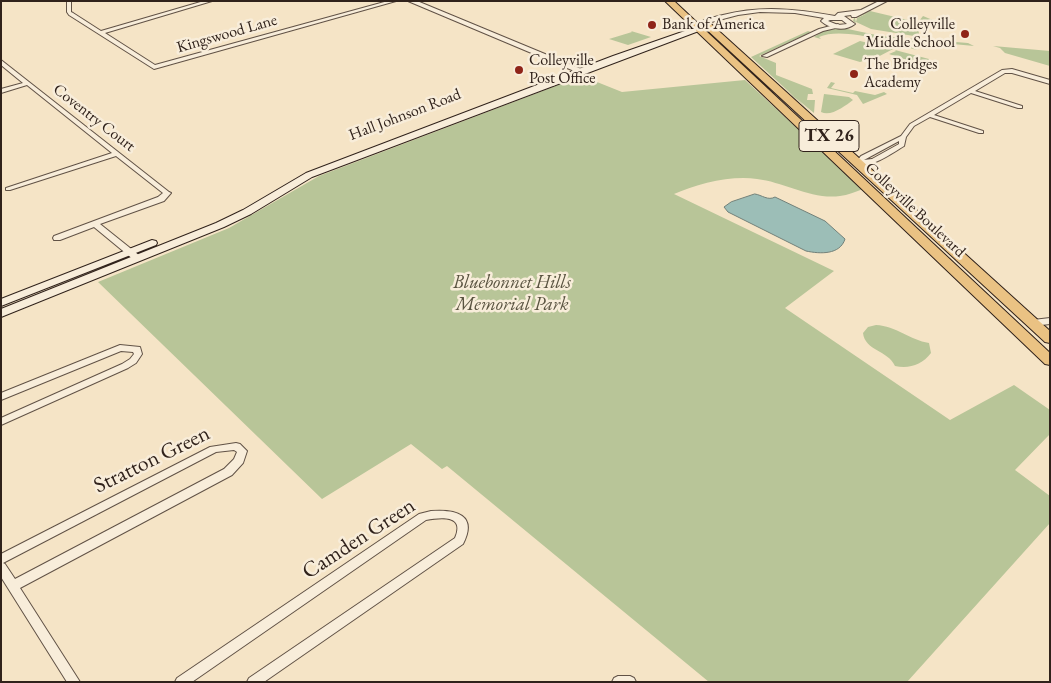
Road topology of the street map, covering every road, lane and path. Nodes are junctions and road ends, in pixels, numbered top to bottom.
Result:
1 (68, 1) edge
2 (210, 1) edge
3 (394, 1) edge
4 (411, 1) edge
5 (421, 1) edge
6 (669, 1) edge
7 (681, 1) edge
8 (884, 1) edge
9 (792, 12) junction
10 (860, 12) junction
11 (811, 14) junction
12 (836, 17) junction
13 (461, 19) junction
14 (850, 21) junction
15 (825, 22) junction
16 (701, 26) junction
17 (838, 26) junction
18 (821, 30) junction
19 (100, 33) junction
20 (516, 39) junction
21 (508, 41) junction
22 (628, 48) junction
23 (765, 56) dead end
24 (616, 58) junction
25 (1, 62) edge
26 (581, 69) junction
27 (1004, 71) joint
28 (1050, 82) edge
29 (28, 83) junction
30 (1, 91) edge
31 (970, 91) junction
32 (1020, 107) dead end
33 (929, 115) junction
34 (981, 132) dead end
35 (903, 137) junction
36 (880, 147) junction
37 (891, 151) junction
38 (116, 154) junction
39 (858, 163) junction
40 (842, 165) junction
41 (8, 189) dead end
42 (94, 224) junction
43 (57, 238) dead end
44 (133, 255) junction
45 (1, 303) edge
46 (1, 313) edge
47 (1050, 321) edge
48 (1032, 323) junction
49 (1050, 339) edge
50 (1050, 361) edge
51 (1, 398) edge
52 (1, 422) edge
53 (1, 559) edge
54 (3, 572) edge
55 (13, 586) junction
56 (74, 682) edge
57 (181, 682) edge
58 (253, 682) edge
59 (618, 682) edge
60 (630, 682) edge

1 - 19 street
2 - 19 street
3 - 19 street, Kingswood Lane
4 - 13 street
5 - 13 street
6 - 16 main road, Colleyville Boulevard / TX 26
7 - 16 main road, Colleyville Boulevard / TX 26
8 - 10 street
9 - 11 street, Hall Johnson Road
9 - 15 street, Hall Johnson Road
9 - 16 street, Hall Johnson Road
10 - 11 street
10 - 12 street
10 - 14 street
11 - 12 street, Hall Johnson Road
12 - 14 street
12 - 15 street
13 - 20 street
13 - 21 street
14 - 17 street
15 - 17 street, Hall Johnson Road
15 - 18 street
16 - 22 main road, Hall Johnson Road
16 - 24 main road, Hall Johnson Road
16 - 39 main road, Colleyville Boulevard / TX 26
16 - 40 main road, Colleyville Boulevard / TX 26
17 - 18 street
18 - 23 street
20 - 21 street
20 - 26 street
21 - 26 street
22 - 24 main road
22 - 26 main road, Hall Johnson Road
24 - 26 main road, Hall Johnson Road
25 - 29 street, Coventry Court
26 - 44 main road, Hall Johnson Road
27 - 28 street
27 - 31 street
29 - 30 street
29 - 38 street, Coventry Court
31 - 32 street
31 - 33 street
33 - 34 street
33 - 35 street
35 - 36 street
35 - 37 street
36 - 37 street
36 - 39 street
37 - 39 street
38 - 41 street
38 - 42 street, Coventry Court
39 - 40 main road
39 - 48 main road, Colleyville Boulevard / TX 26
40 - 50 main road, Colleyville Boulevard / TX 26
42 - 43 street
42 - 44 street
44 - 45 main road, Hall Johnson Road
44 - 46 main road, Hall Johnson Road
47 - 48 street
48 - 49 main road, Colleyville Boulevard / TX 26
51 - 52 street
53 - 55 street, Stratton Green
54 - 55 street
55 - 56 street
57 - 58 street, Camden Green
59 - 60 street

